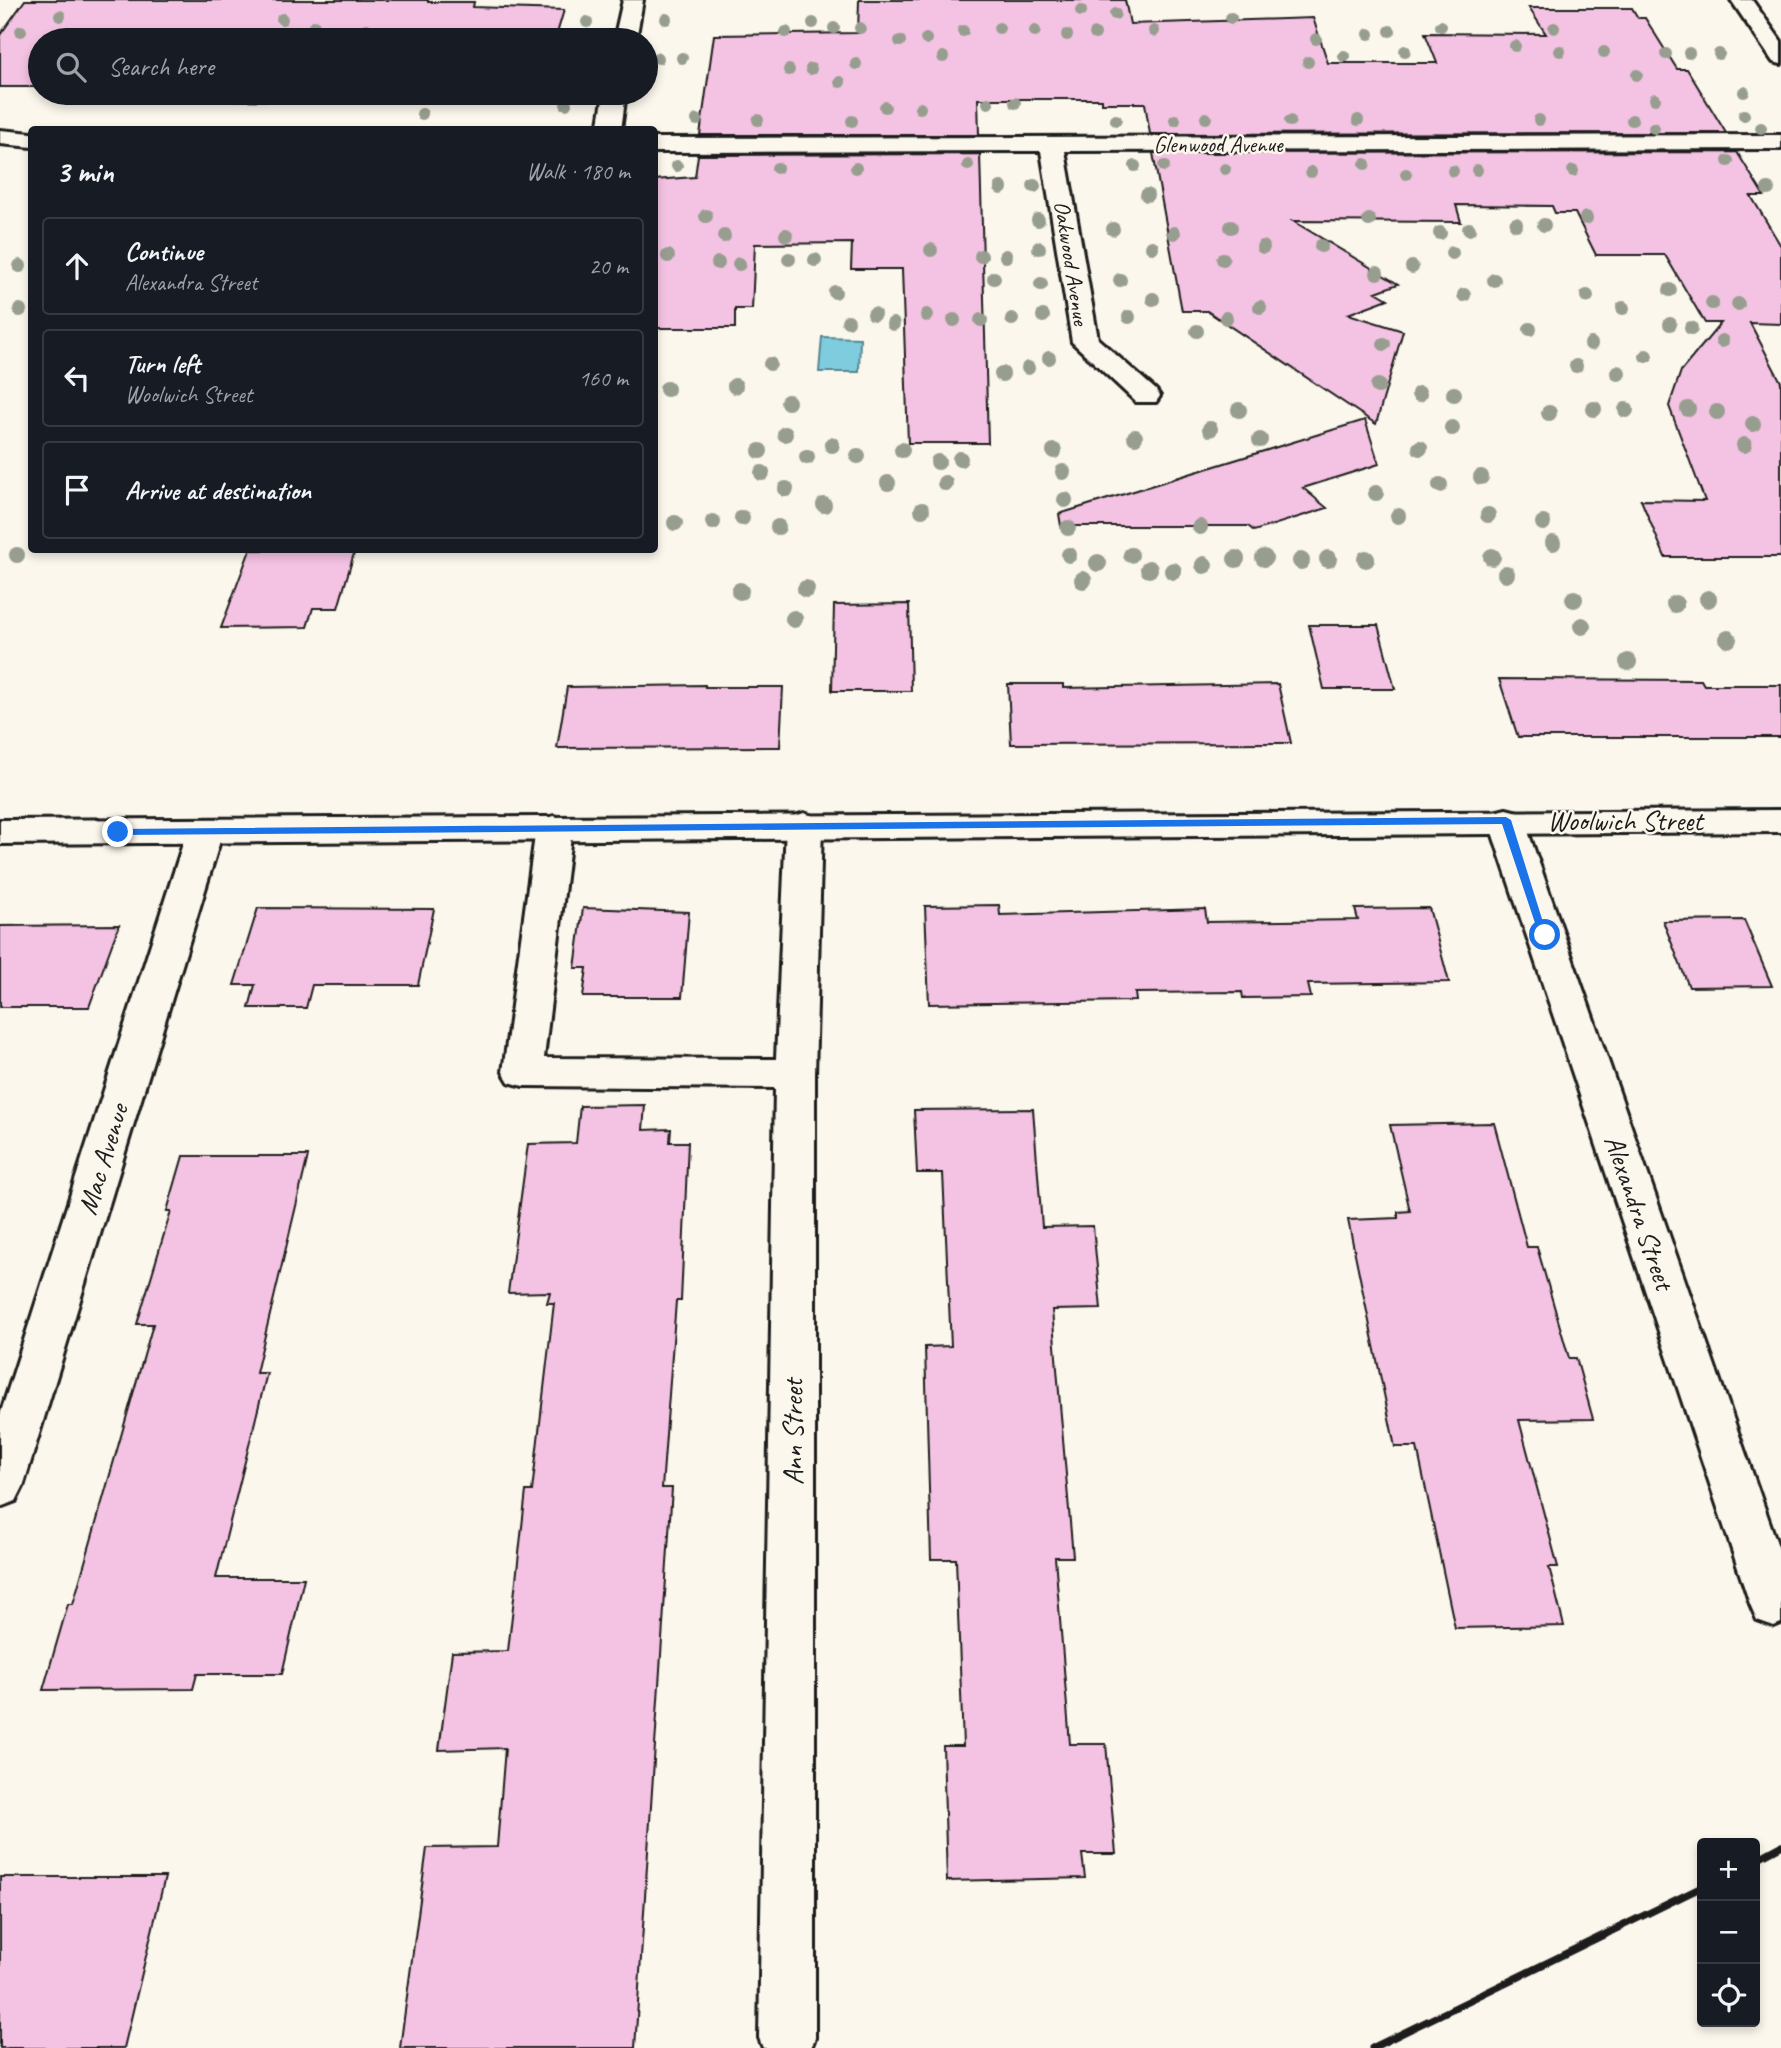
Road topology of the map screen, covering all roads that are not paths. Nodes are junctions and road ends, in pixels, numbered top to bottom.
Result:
1 (633, 0) edge
2 (1741, 0) edge
3 (627, 28) edge
4 (1781, 57) edge
5 (613, 105) edge
6 (610, 126) edge
7 (0, 137) edge
8 (28, 140) edge
9 (1781, 142) edge
10 (1052, 144) junction
11 (658, 145) edge
12 (1146, 396) dead end
13 (1506, 820) junction
14 (1781, 821) edge
15 (804, 825) junction
16 (554, 828) junction
17 (205, 831) junction
18 (0, 832) edge
19 (795, 1074) junction
20 (0, 1487) edge
21 (1774, 1604) dead end
22 (787, 2038) dead end

1 - 3 street
2 - 4 street
5 - 6 street
7 - 8 street
9 - 10 street, Glenwood Avenue
10 - 11 street, Glenwood Avenue
10 - 12 street, Oakwood Avenue
13 - 14 street, Woolwich Street
13 - 15 street, Woolwich Street
13 - 21 street, Alexandra Street
15 - 16 street, Woolwich Street
15 - 19 street, Ann Street
16 - 17 street, Woolwich Street
16 - 19 street
17 - 18 street, Woolwich Street
17 - 20 street, Mac Avenue
19 - 22 street, Ann Street

